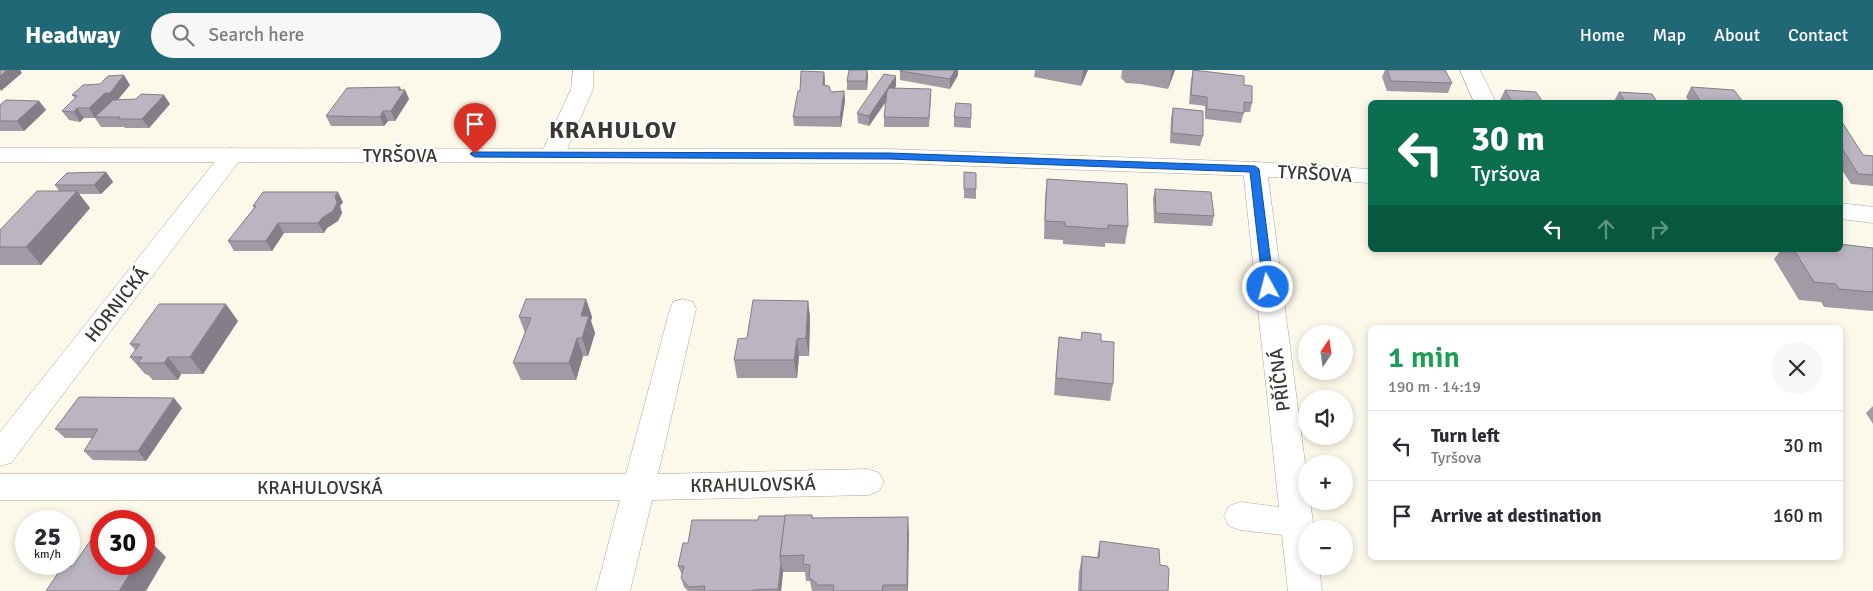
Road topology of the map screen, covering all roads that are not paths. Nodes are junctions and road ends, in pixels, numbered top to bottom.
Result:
1 (583, 70) edge
2 (1470, 70) edge
3 (1484, 100) edge
4 (232, 154) junction
5 (552, 154) junction
6 (0, 155) edge
7 (1255, 169) junction
8 (1368, 176) edge
9 (1843, 211) edge
10 (1873, 215) edge
11 (682, 309) dead end
12 (0, 454) edge
13 (868, 482) dead end
14 (639, 487) junction
15 (0, 488) edge
16 (1240, 516) dead end
17 (1296, 523) junction
18 (613, 591) edge
19 (1305, 591) edge

1 - 5 street
2 - 3 street
4 - 5 street, TYRŠOVA
4 - 6 street, TYRŠOVA
4 - 12 street, HORNICKÁ
5 - 7 street, TYRŠOVA
7 - 8 street, TYRŠOVA
7 - 17 street, PŘÍČNÁ
9 - 10 street
11 - 14 street
13 - 14 street, KRAHULOVSKÁ
14 - 15 street, KRAHULOVSKÁ
14 - 18 street
16 - 17 street
17 - 19 street, PŘÍČNÁ

